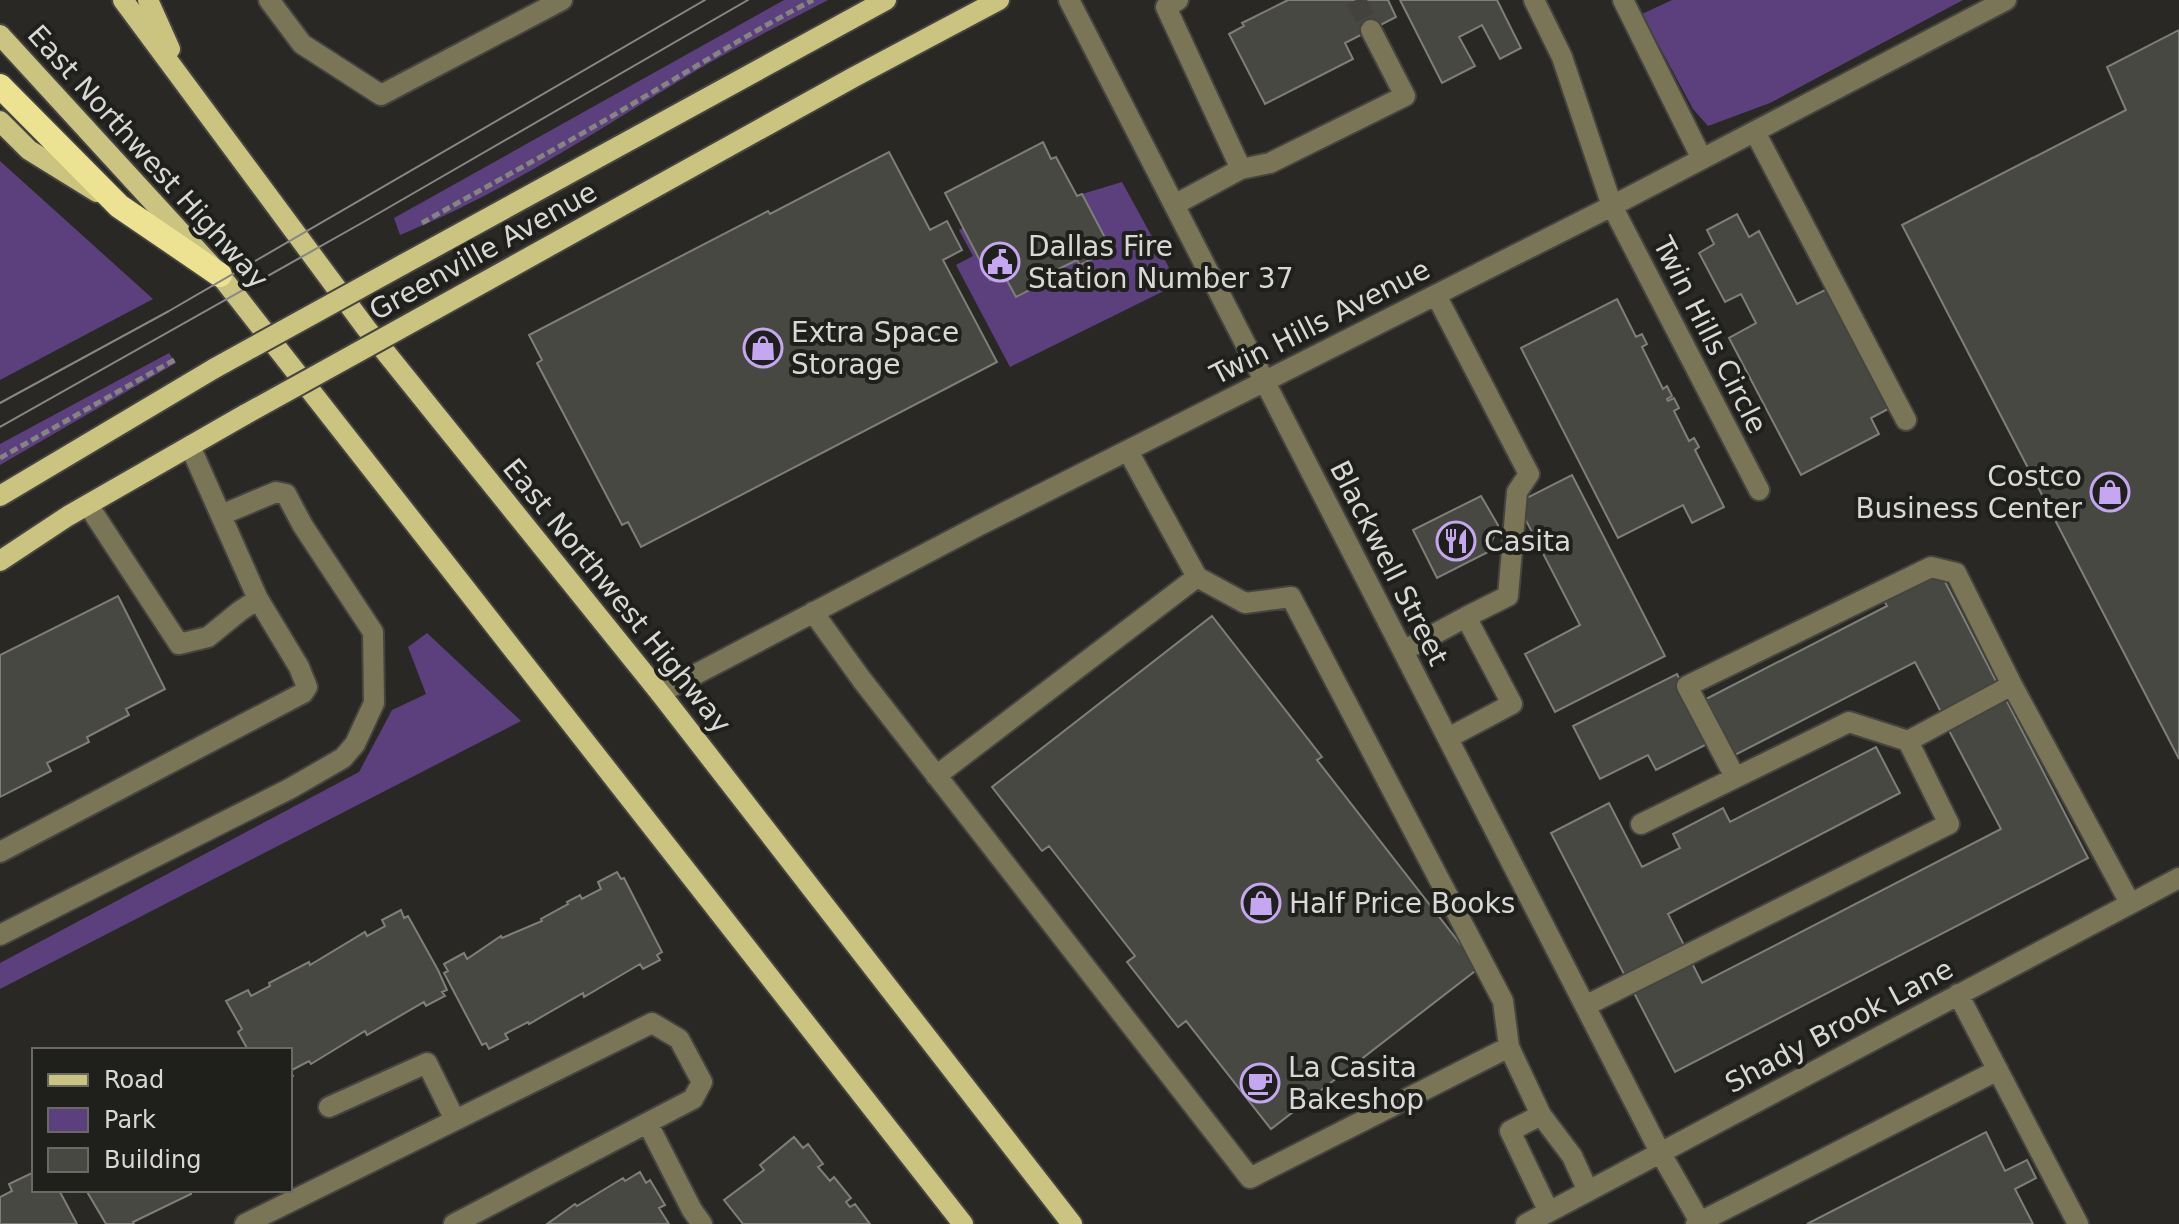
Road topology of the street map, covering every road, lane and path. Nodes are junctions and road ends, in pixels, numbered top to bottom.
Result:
1 (123, 0) edge
2 (148, 0) edge
3 (269, 0) edge
4 (562, 0) edge
5 (813, 0) edge
6 (886, 0) edge
7 (999, 0) edge
8 (1069, 0) edge
9 (1178, 0) edge
10 (1534, 0) edge
11 (1623, 0) edge
12 (2006, 0) edge
13 (1371, 30) tunnel mouth
14 (0, 35) edge
15 (187, 85) junction
16 (0, 86) edge
17 (0, 121) edge
18 (1755, 132) junction
19 (1702, 159) junction
20 (1241, 169) junction
21 (1174, 205) junction
22 (119, 206) junction
23 (1612, 206) junction
24 (422, 223) dead end
25 (220, 275) junction
26 (1436, 295) junction
27 (176, 359) dead end
28 (1264, 381) junction
29 (1906, 420) dead end
30 (190, 446) junction
31 (1128, 451) junction
32 (0, 458) edge
33 (1759, 490) dead end
34 (0, 496) edge
35 (88, 505) junction
36 (221, 515) junction
37 (0, 561) edge
38 (1197, 577) junction
39 (258, 599) junction
40 (813, 612) junction
41 (1466, 617) junction
42 (1403, 651) junction
43 (2012, 685) junction
44 (660, 693) junction
45 (1448, 738) junction
46 (1908, 741) junction
47 (936, 776) junction
48 (1735, 777) junction
49 (1641, 824) dead end
50 (0, 852) edge
51 (2179, 878) edge
52 (2130, 903) junction
53 (0, 935) edge
54 (1958, 994) junction
55 (1585, 1006) junction
56 (1509, 1047) junction
57 (1998, 1070) junction
58 (329, 1107) dead end
59 (1541, 1115) junction
60 (455, 1120) junction
61 (648, 1124) junction
62 (1660, 1152) junction
63 (1588, 1191) junction
64 (1549, 1212) junction
65 (1700, 1223) edge
66 (245, 1224) edge
67 (454, 1224) edge
68 (702, 1224) edge
69 (963, 1224) edge
70 (1072, 1224) edge
71 (1526, 1224) edge
72 (2078, 1224) edge

1 - 15 main road, East Northwest Highway
2 - 15 main road
3 - 4 street
5 - 24 path
6 - 34 main road, Greenville Avenue, bridge
7 - 30 main road, Greenville Avenue, bridge
8 - 21 street, Blackwell Street
9 - 20 street
10 - 23 street, Twin Hills Circle
11 - 19 street
12 - 18 street, Twin Hills Avenue
13 - 20 street
14 - 25 main road, East Northwest Highway
15 - 44 main road, East Northwest Highway
16 - 22 highway
17 - 22 main road
18 - 19 street, Twin Hills Avenue
18 - 29 street
19 - 23 street, Twin Hills Avenue
20 - 21 street
21 - 28 street, Blackwell Street
22 - 25 highway
23 - 26 street, Twin Hills Avenue
23 - 33 street, Twin Hills Circle
25 - 69 main road, East Northwest Highway
26 - 28 street, Twin Hills Avenue
26 - 41 street
27 - 32 path
28 - 31 street, Twin Hills Avenue
28 - 42 street, Blackwell Street
30 - 35 main road, Greenville Avenue
30 - 36 street
31 - 38 street
31 - 40 street, Twin Hills Avenue
35 - 37 main road, Greenville Avenue
35 - 39 street
36 - 39 street
36 - 53 street
38 - 47 street
38 - 56 street
39 - 50 street
40 - 44 street, Twin Hills Avenue
40 - 47 street
41 - 42 street
41 - 45 street
42 - 45 street, Blackwell Street
43 - 46 street
43 - 48 street
43 - 52 street
44 - 70 main road, East Northwest Highway
45 - 55 street, Blackwell Street
46 - 48 street
46 - 55 street
47 - 56 street
48 - 49 street
51 - 52 street, Shady Brook Lane
52 - 54 street, Shady Brook Lane
54 - 57 street
54 - 62 street, Shady Brook Lane
55 - 62 street, Blackwell Street
56 - 59 street
57 - 65 street
57 - 72 street
58 - 60 street
59 - 63 street
59 - 64 street
60 - 61 street
60 - 66 street
61 - 67 street
61 - 68 street
62 - 63 street, Shady Brook Lane
62 - 65 street, Blackwell Street
63 - 64 street, Shady Brook Lane
64 - 71 street, Shady Brook Lane

